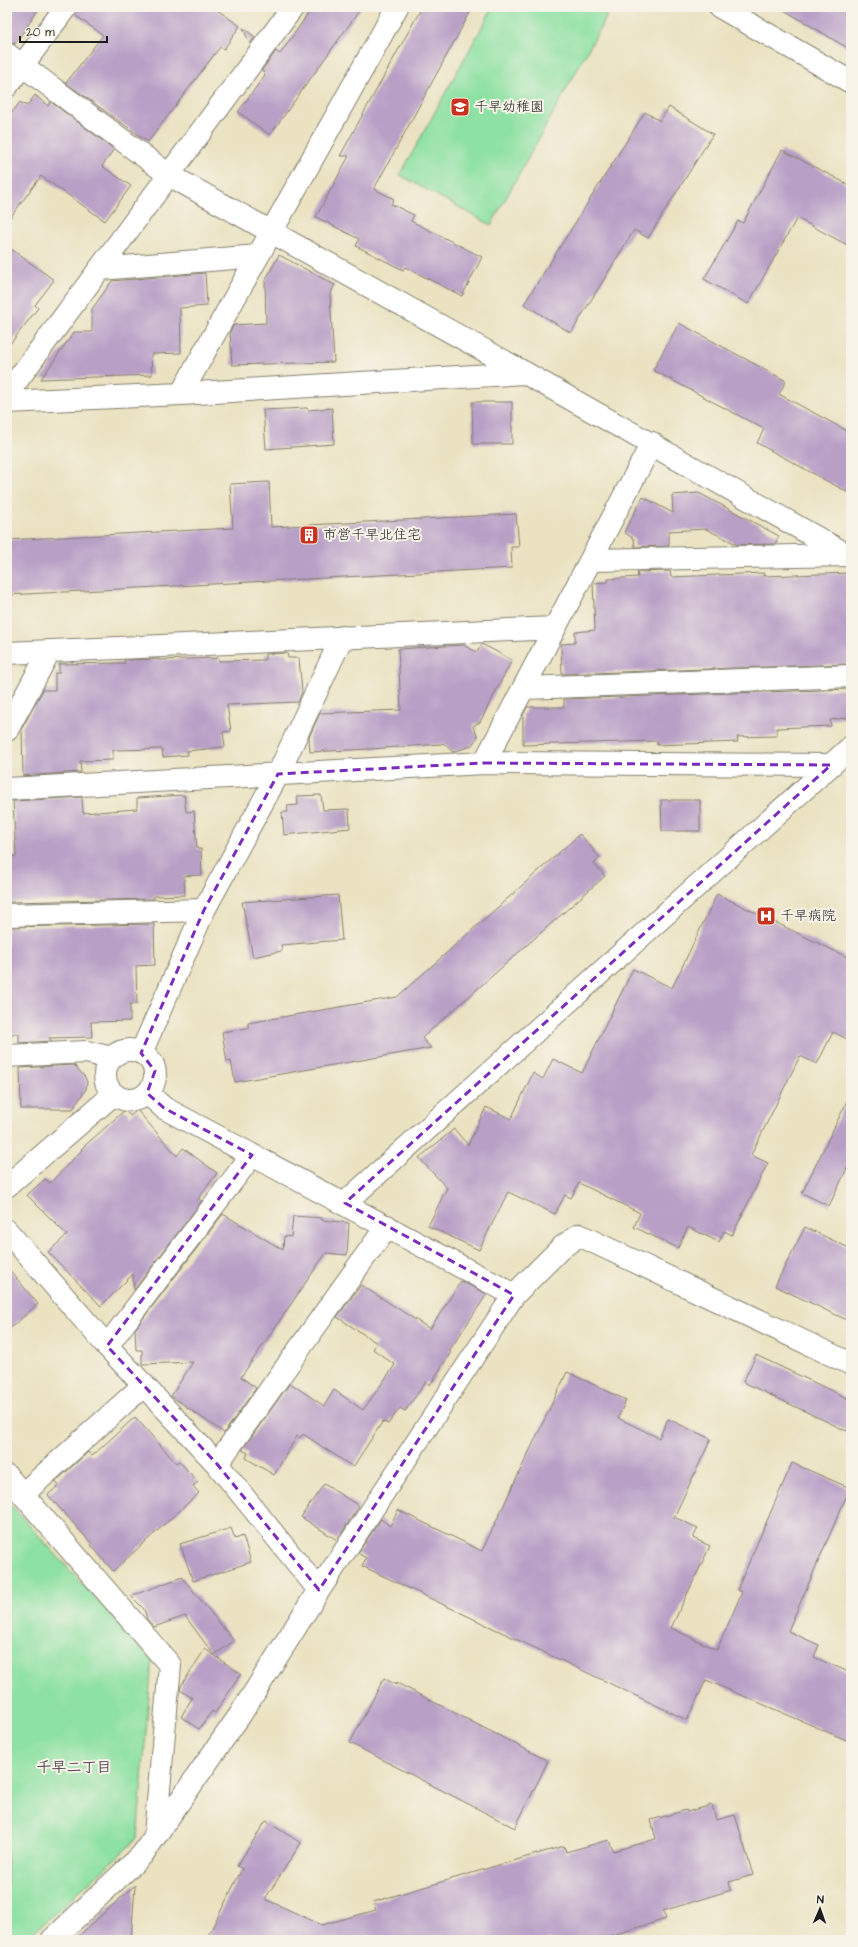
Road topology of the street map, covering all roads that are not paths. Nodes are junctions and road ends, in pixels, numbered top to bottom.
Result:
1 (66, 7) edge
2 (293, 7) edge
3 (397, 7) edge
4 (720, 7) edge
5 (15, 59) edge
6 (851, 82) edge
7 (7, 86) edge
8 (169, 175) junction
9 (271, 232) junction
10 (258, 256) junction
11 (100, 269) junction
12 (525, 373) junction
13 (10, 382) edge
14 (181, 394) junction
15 (7, 402) edge
16 (652, 443) junction
17 (849, 556) edge
18 (590, 560) junction
19 (554, 628) junction
20 (342, 638) junction
21 (49, 652) junction
22 (7, 653) edge
23 (851, 676) edge
24 (524, 688) junction
25 (7, 730) edge
26 (851, 747) edge
27 (484, 763) junction
28 (831, 764) junction
29 (278, 774) junction
30 (7, 789) edge
31 (204, 910) junction
32 (7, 915) edge
33 (141, 1053) junction
34 (7, 1056) edge
35 (112, 1058) junction
36 (147, 1093) junction
37 (114, 1094) junction
38 (252, 1155) junction
39 (7, 1186) edge
40 (345, 1203) junction
41 (387, 1226) junction
42 (7, 1232) edge
43 (514, 1294) junction
44 (107, 1346) junction
45 (851, 1364) edge
46 (144, 1385) junction
47 (217, 1464) junction
48 (7, 1476) edge
49 (23, 1494) junction
50 (319, 1590) junction
51 (155, 1837) junction
52 (52, 1940) edge

1 - 5 street
2 - 8 street
3 - 9 street
4 - 6 street
5 - 7 street
5 - 8 street
8 - 9 street
8 - 11 street
9 - 10 street
9 - 12 street
10 - 11 street
10 - 14 street
11 - 13 street
12 - 14 street
12 - 16 street
14 - 15 street
16 - 17 street
16 - 18 street
17 - 18 street
18 - 19 street
19 - 20 street
19 - 24 street
20 - 21 street
20 - 29 street
21 - 22 street
21 - 25 street
23 - 24 street
24 - 27 street
26 - 28 street
27 - 28 street
27 - 29 street
28 - 40 street
29 - 30 street
29 - 31 street
31 - 32 street
31 - 33 street
33 - 35 street
33 - 36 street
34 - 35 street
35 - 37 street
36 - 37 street
36 - 38 street
37 - 39 street
38 - 40 street
38 - 44 street
40 - 41 street
41 - 43 street
41 - 47 street
42 - 44 street
43 - 45 street
43 - 50 street
44 - 46 street
46 - 47 street
46 - 49 street
47 - 50 street
48 - 49 street
49 - 51 street
50 - 51 street
51 - 52 street

